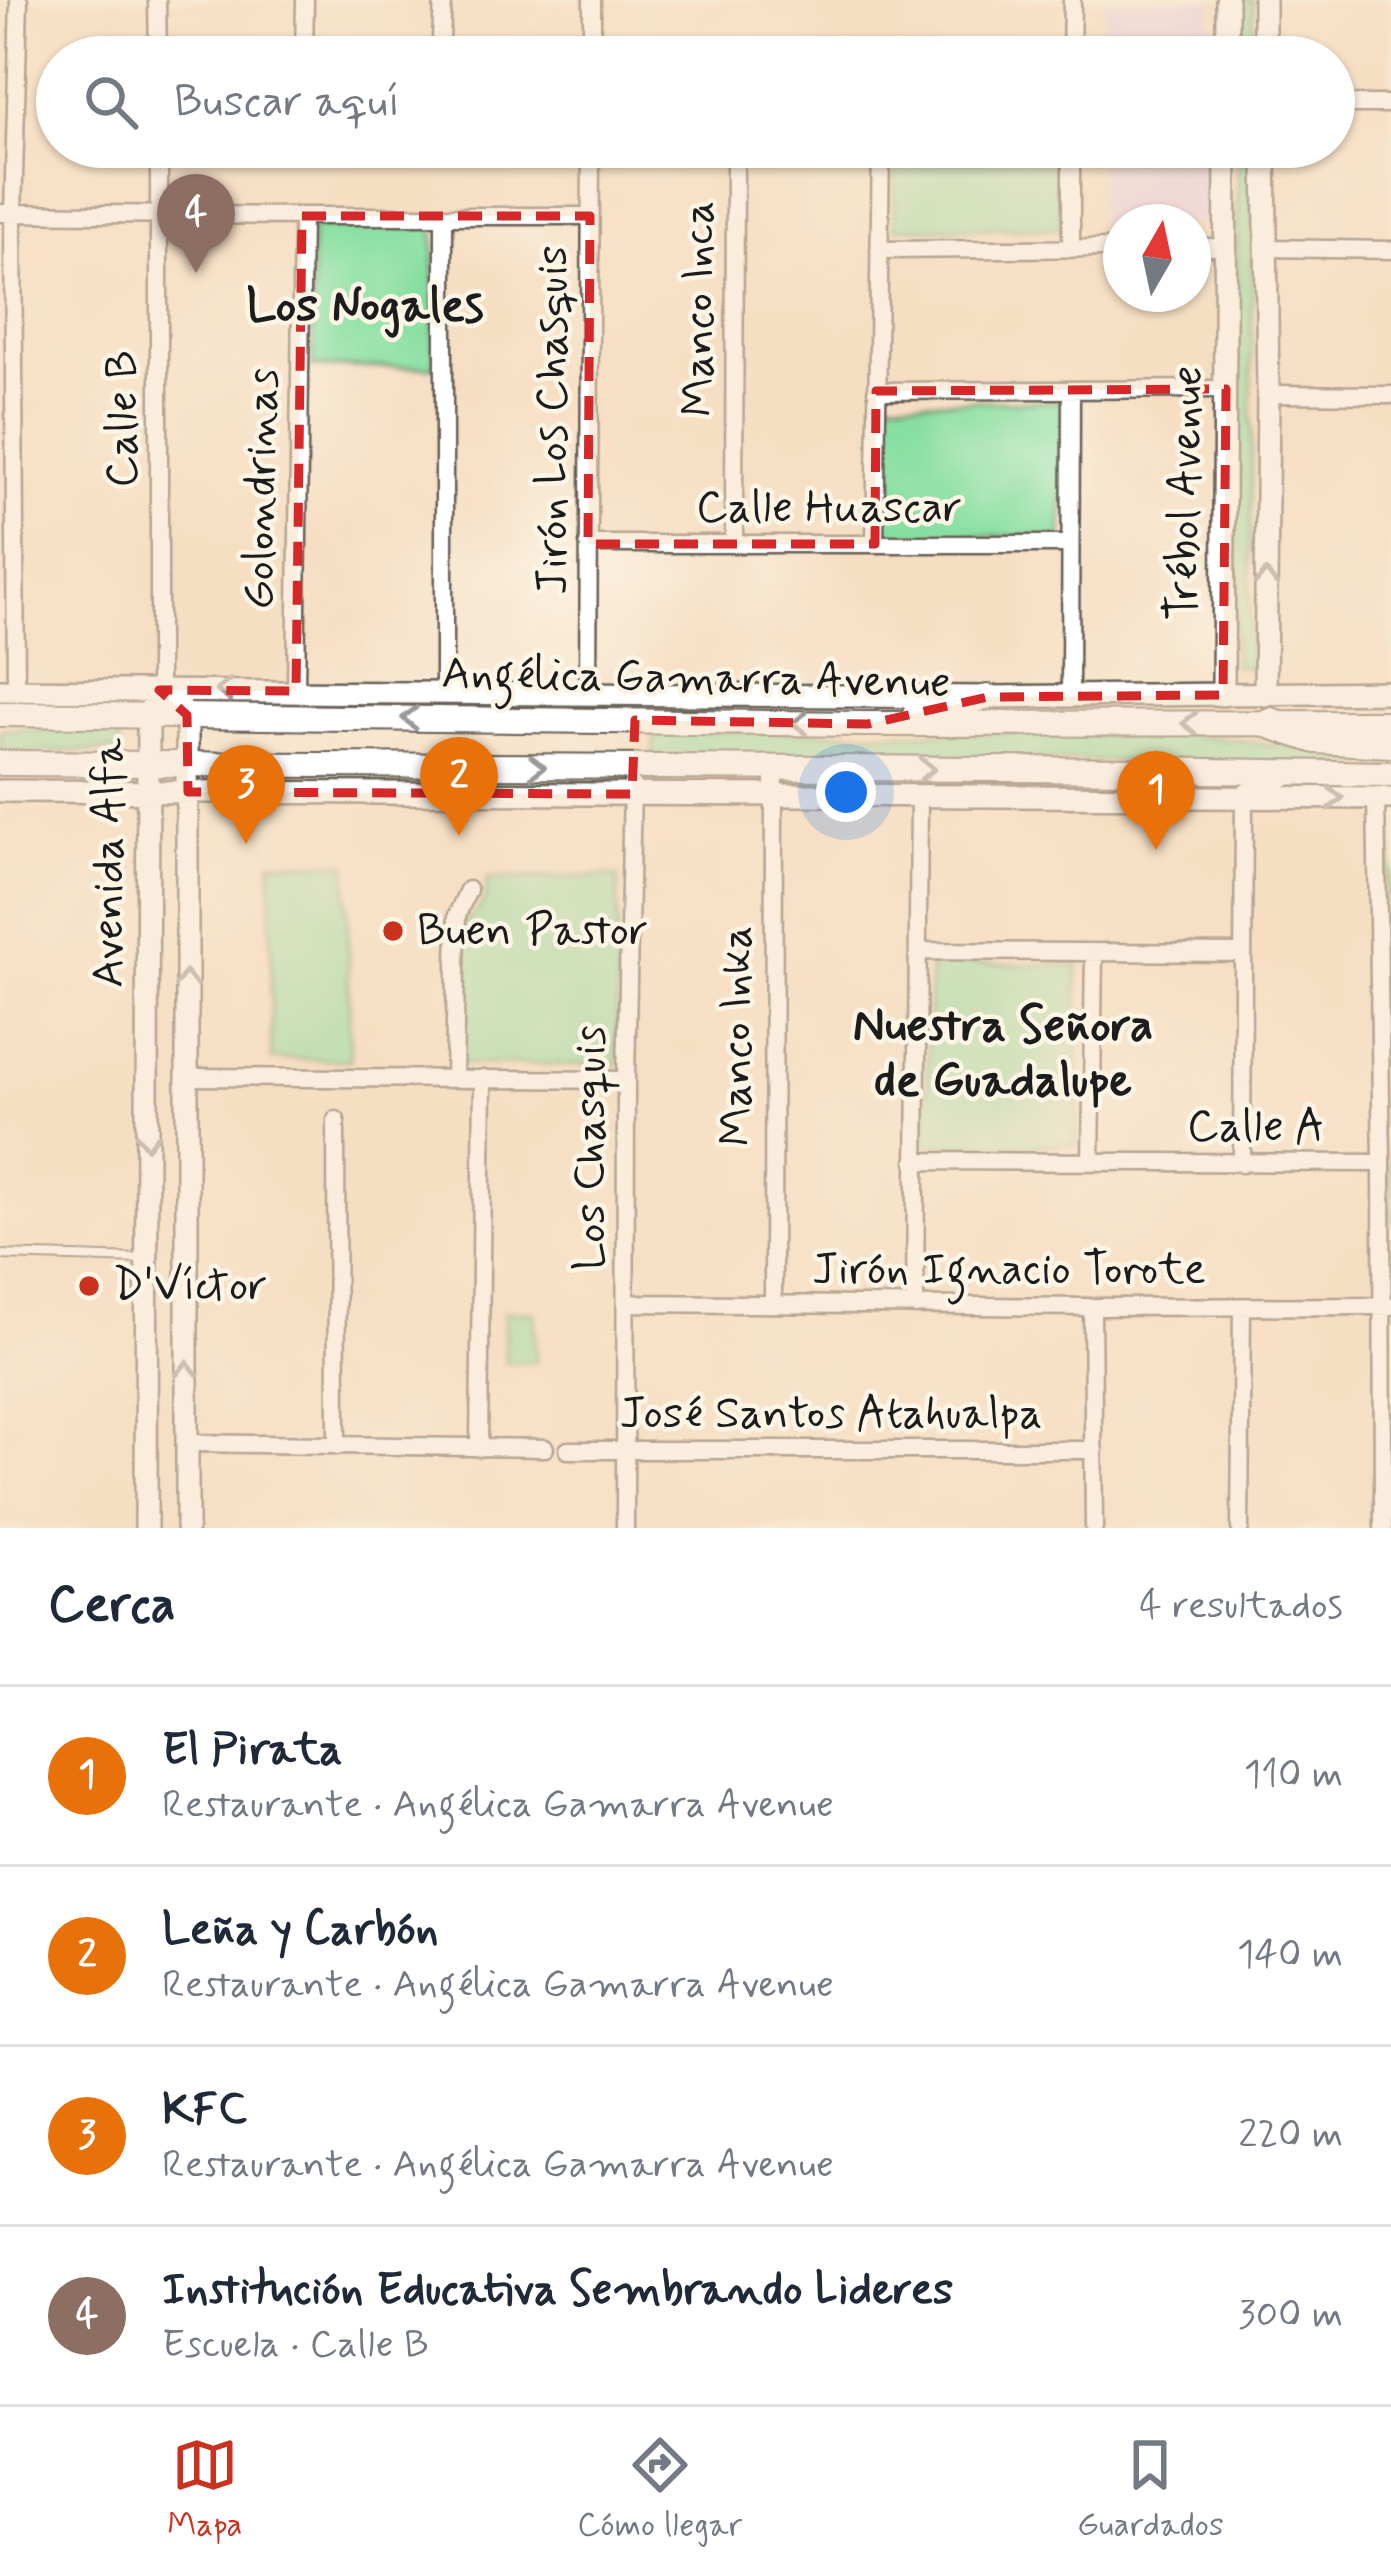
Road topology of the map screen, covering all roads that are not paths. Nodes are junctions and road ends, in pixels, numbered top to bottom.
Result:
1 (19, 0) edge
2 (157, 0) edge
3 (304, 0) edge
4 (442, 0) edge
5 (592, 0) edge
6 (1072, 0) edge
7 (1227, 0) edge
8 (1264, 0) edge
9 (158, 36) edge
10 (304, 36) edge
11 (441, 36) edge
12 (592, 36) edge
13 (1071, 36) edge
14 (1227, 36) edge
15 (1264, 36) edge
16 (1355, 104) edge
17 (1391, 104) edge
18 (159, 168) edge
19 (591, 168) edge
20 (735, 168) edge
21 (881, 168) edge
22 (1071, 168) edge
23 (1226, 168) edge
24 (1265, 168) edge
25 (6, 213) edge
26 (159, 215) junction
27 (590, 215) junction
28 (444, 216) junction
29 (302, 217) junction
30 (1211, 247) edge
31 (1226, 247) junction
32 (1071, 248) junction
33 (1103, 248) edge
34 (1267, 248) junction
35 (879, 250) junction
36 (1391, 250) edge
37 (1226, 389) junction
38 (1071, 390) junction
39 (876, 392) junction
40 (1268, 394) junction
41 (1391, 394) edge
42 (588, 544) junction
43 (734, 544) junction
44 (875, 544) junction
45 (1070, 544) junction
46 (8, 690) edge
47 (159, 690) junction
48 (296, 691) junction
49 (444, 691) junction
50 (1391, 692) edge
51 (587, 693) junction
52 (1070, 695) junction
53 (1223, 695) junction
54 (988, 697) junction
55 (1267, 709) junction
56 (0, 714) edge
57 (148, 715) junction
58 (187, 715) junction
59 (638, 720) junction
60 (1391, 723) edge
61 (868, 724) junction
62 (1391, 742) edge
63 (0, 763) edge
64 (148, 764) junction
65 (188, 764) junction
66 (633, 767) junction
67 (1285, 773) junction
68 (1391, 774) edge
69 (774, 781) junction
70 (0, 791) edge
71 (148, 792) junction
72 (188, 792) junction
73 (632, 794) junction
74 (919, 795) junction
75 (1244, 798) junction
76 (1383, 798) edge
77 (468, 890) dead end
78 (918, 951) junction
79 (1094, 953) junction
80 (1243, 953) junction
81 (186, 1076) junction
82 (454, 1078) junction
83 (483, 1078) junction
84 (626, 1080) junction
85 (335, 1120) dead end
86 (914, 1161) junction
87 (1091, 1161) junction
88 (1382, 1163) junction
89 (1242, 1164) junction
90 (0, 1255) edge
91 (146, 1259) junction
92 (627, 1303) junction
93 (773, 1304) junction
94 (915, 1306) junction
95 (1387, 1306) edge
96 (1093, 1307) junction
97 (1242, 1307) junction
98 (188, 1443) junction
99 (337, 1446) junction
100 (479, 1448) junction
101 (545, 1448) dead end
102 (626, 1449) junction
103 (568, 1450) dead end
104 (1094, 1450) junction
105 (1387, 1457) edge
106 (146, 1528) edge
107 (187, 1528) edge
108 (625, 1528) edge
109 (1094, 1528) edge
110 (1240, 1528) edge
111 (1384, 1528) edge

1 - 25 street
2 - 9 street
3 - 10 street
4 - 11 street
5 - 12 street
6 - 13 street
7 - 14 street
8 - 15 street
16 - 17 street
18 - 26 street, Calle B
19 - 27 street, Jirón Los Chasquis
20 - 43 street, Manco Inca
21 - 35 street
22 - 32 street
23 - 31 street, Trébol Avenue
24 - 34 street, Trébol Avenue
25 - 26 street
25 - 46 street
26 - 29 street
26 - 47 street, Calle B
27 - 28 street
27 - 42 street, Jirón Los Chasquis
28 - 29 street
28 - 49 street
29 - 48 street, Golondrinas
30 - 31 street
31 - 37 street, Trébol Avenue
32 - 33 street
32 - 35 street
34 - 36 street
34 - 40 street, Trébol Avenue
35 - 39 street
37 - 38 street
37 - 53 street, Trébol Avenue
38 - 39 street
38 - 45 street
39 - 44 street
40 - 41 street
55 -> 40 street, Trébol Avenue
42 - 43 street, Calle Huascar
42 - 51 street, Jirón Los Chasquis
43 - 44 street, Calle Huascar
44 - 45 street, Calle Huascar
45 - 52 street
46 - 47 street, Angélica Gamarra Avenue
48 -> 47 street, Angélica Gamarra Avenue
47 - 57 street, Avenida Alfa
47 - 58 street, Avenida Alfa
48 - 49 street, Angélica Gamarra Avenue
49 - 51 street, Angélica Gamarra Avenue
50 - 55 street, Angélica Gamarra Avenue
51 - 54 street, Angélica Gamarra Avenue
52 - 53 street, Angélica Gamarra Avenue
52 - 54 street, Angélica Gamarra Avenue
53 - 55 street, Angélica Gamarra Avenue
54 - 61 main road
55 - 60 main road, Angélica Gamarra Avenue
55 -> 61 main road, Angélica Gamarra Avenue
55 - 62 highway
56 - 57 main road, Angélica Gamarra Avenue
57 - 58 main road, Angélica Gamarra Avenue
57 - 64 street, Avenida Alfa
59 -> 58 main road, Angélica Gamarra Avenue
58 - 65 street, Avenida Alfa
61 -> 59 main road, Angélica Gamarra Avenue
59 - 66 main road
63 - 64 main road, Angélica Gamarra Avenue
64 - 65 main road, Angélica Gamarra Avenue
64 - 71 street, Avenida Alfa
65 -> 66 main road, Angélica Gamarra Avenue
65 - 72 street, Avenida Alfa
66 - 69 main road, Angélica Gamarra Avenue
66 - 73 street, Los Chasquis
67 - 68 main road, Angélica Gamarra Avenue
69 -> 67 main road, Angélica Gamarra Avenue
67 - 75 main road
69 - 73 street, Angélica Gamarra Avenue
69 - 74 street, Angélica Gamarra Avenue
69 - 93 street, Manco Inka
70 - 71 street, Angélica Gamarra Avenue
71 - 72 street, Angélica Gamarra Avenue
71 -> 91 street, Avenida Alfa
72 - 73 street, Angélica Gamarra Avenue
81 -> 72 street, Avenida Alfa
73 - 84 street, Los Chasquis
74 - 75 street, Angélica Gamarra Avenue
74 - 78 street
75 -> 76 street, Angélica Gamarra Avenue
75 - 80 street
76 - 88 street
77 - 82 street
78 - 79 street
78 - 86 street
79 - 80 street
79 - 87 street
80 - 89 street
81 - 82 street
98 -> 81 street, Avenida Alfa
82 - 83 street
83 - 84 street
83 - 100 street
84 - 92 street, Los Chasquis
85 - 99 street
86 - 87 street, Calle A
86 - 94 street
87 - 89 street, Calle A
88 - 89 street, Calle A
88 - 95 street
90 - 91 lane
91 - 106 street, Avenida Alfa
92 - 93 street, Jirón Ignacio Torote
92 - 102 street, Los Chasquis
93 - 94 street, Jirón Ignacio Torote
94 - 96 street, Jirón Ignacio Torote
95 - 97 street, Jirón Ignacio Torote
95 - 105 street
96 - 97 street, Jirón Ignacio Torote
96 - 104 street
97 - 110 street
98 - 99 street
98 - 107 street, Avenida Alfa
99 - 100 street
100 - 101 street
102 - 103 street, José Santos Atahualpa
102 - 104 street, José Santos Atahualpa
102 - 108 street, Los Chasquis
104 - 109 street
105 - 111 street

